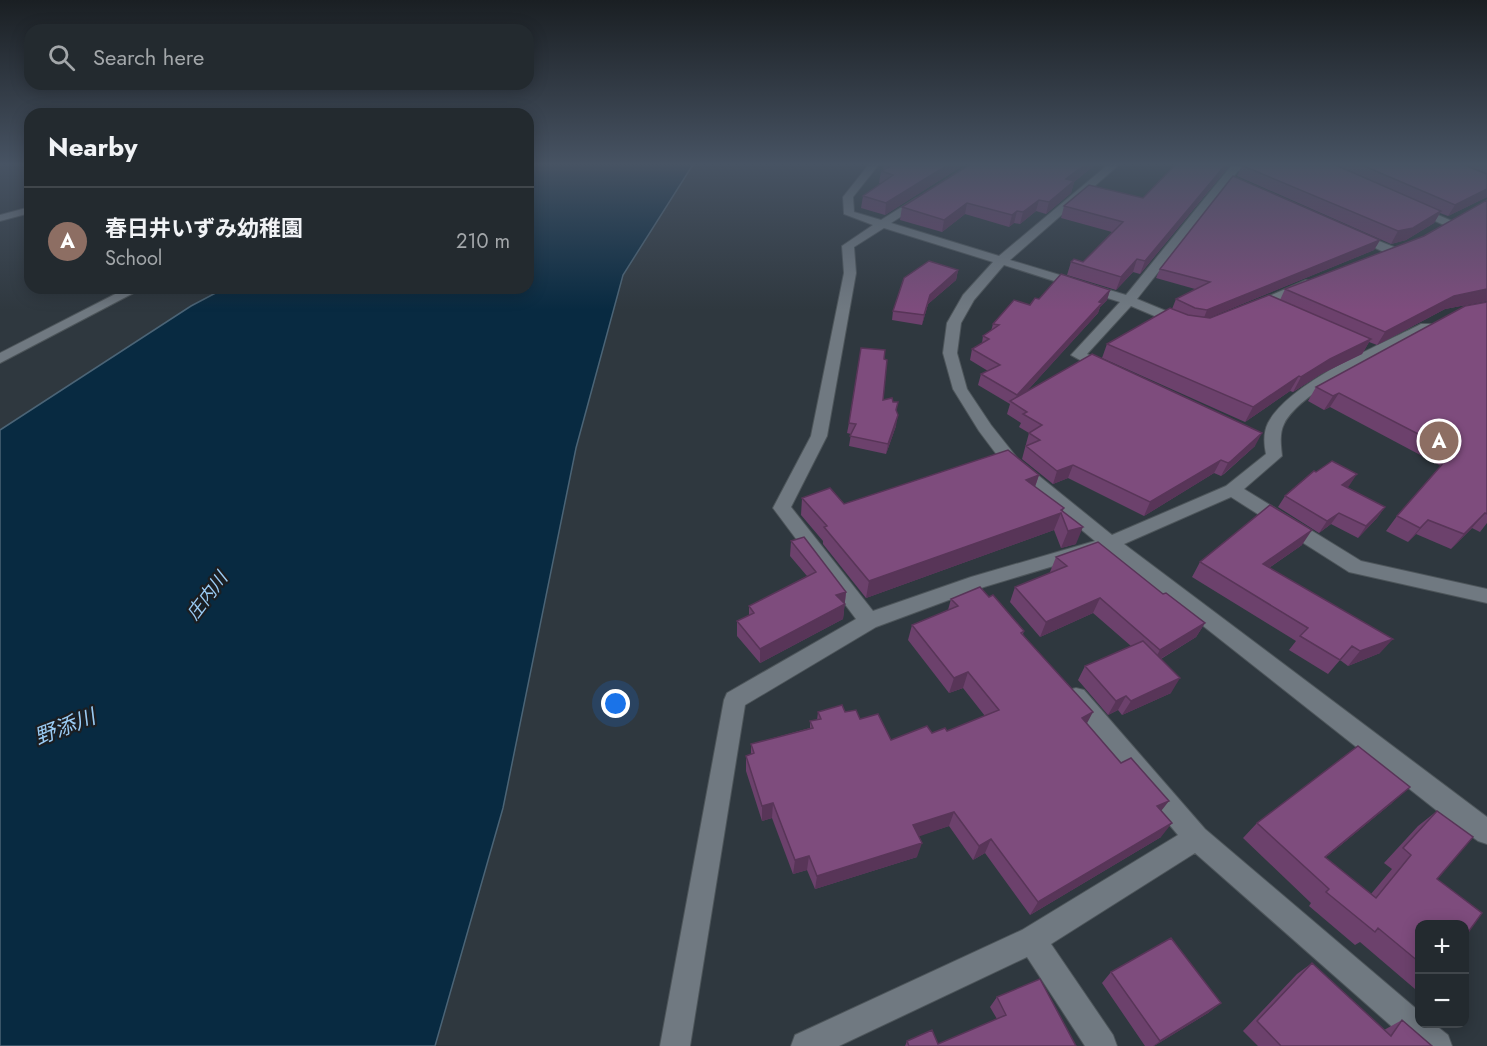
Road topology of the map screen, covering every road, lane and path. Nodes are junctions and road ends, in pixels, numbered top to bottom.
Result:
1 (23, 212) edge
2 (849, 212) edge
3 (902, 212) edge
4 (1059, 212) edge
5 (1206, 212) edge
6 (1429, 212) edge
7 (0, 218) edge
8 (882, 225) junction
9 (1347, 230) edge
10 (1429, 233) edge
11 (1369, 258) edge
12 (1002, 260) junction
13 (1316, 280) edge
14 (125, 294) edge
15 (1129, 300) junction
16 (1263, 302) junction
17 (1243, 310) edge
18 (1283, 311) edge
19 (1442, 319) edge
20 (1196, 325) edge
21 (1356, 344) edge
22 (1377, 353) junction
23 (0, 359) edge
24 (1116, 373) edge
25 (1232, 490) junction
26 (1110, 543) junction
27 (1487, 596) edge
28 (869, 621) junction
29 (1061, 679) edge
30 (1487, 832) edge
31 (1196, 838) junction
32 (1032, 940) junction
33 (675, 1046) edge
34 (806, 1046) edge
35 (1102, 1046) edge
36 (1437, 1046) edge

1 - 7 street
2 - 8 street
3 - 8 street
4 - 12 street
5 - 15 street
6 - 10 street
8 - 12 street
8 - 28 street
9 - 11 street
12 - 15 street
12 - 26 street
13 - 16 street
14 - 23 street
15 - 20 street
15 - 24 street
16 - 17 street
16 - 18 street
19 - 22 street
21 - 22 street
22 - 25 street
25 - 26 street
25 - 27 street
26 - 28 street
26 - 30 street
28 - 33 street
29 - 31 street
31 - 32 street
31 - 36 street
32 - 34 street
32 - 35 street

